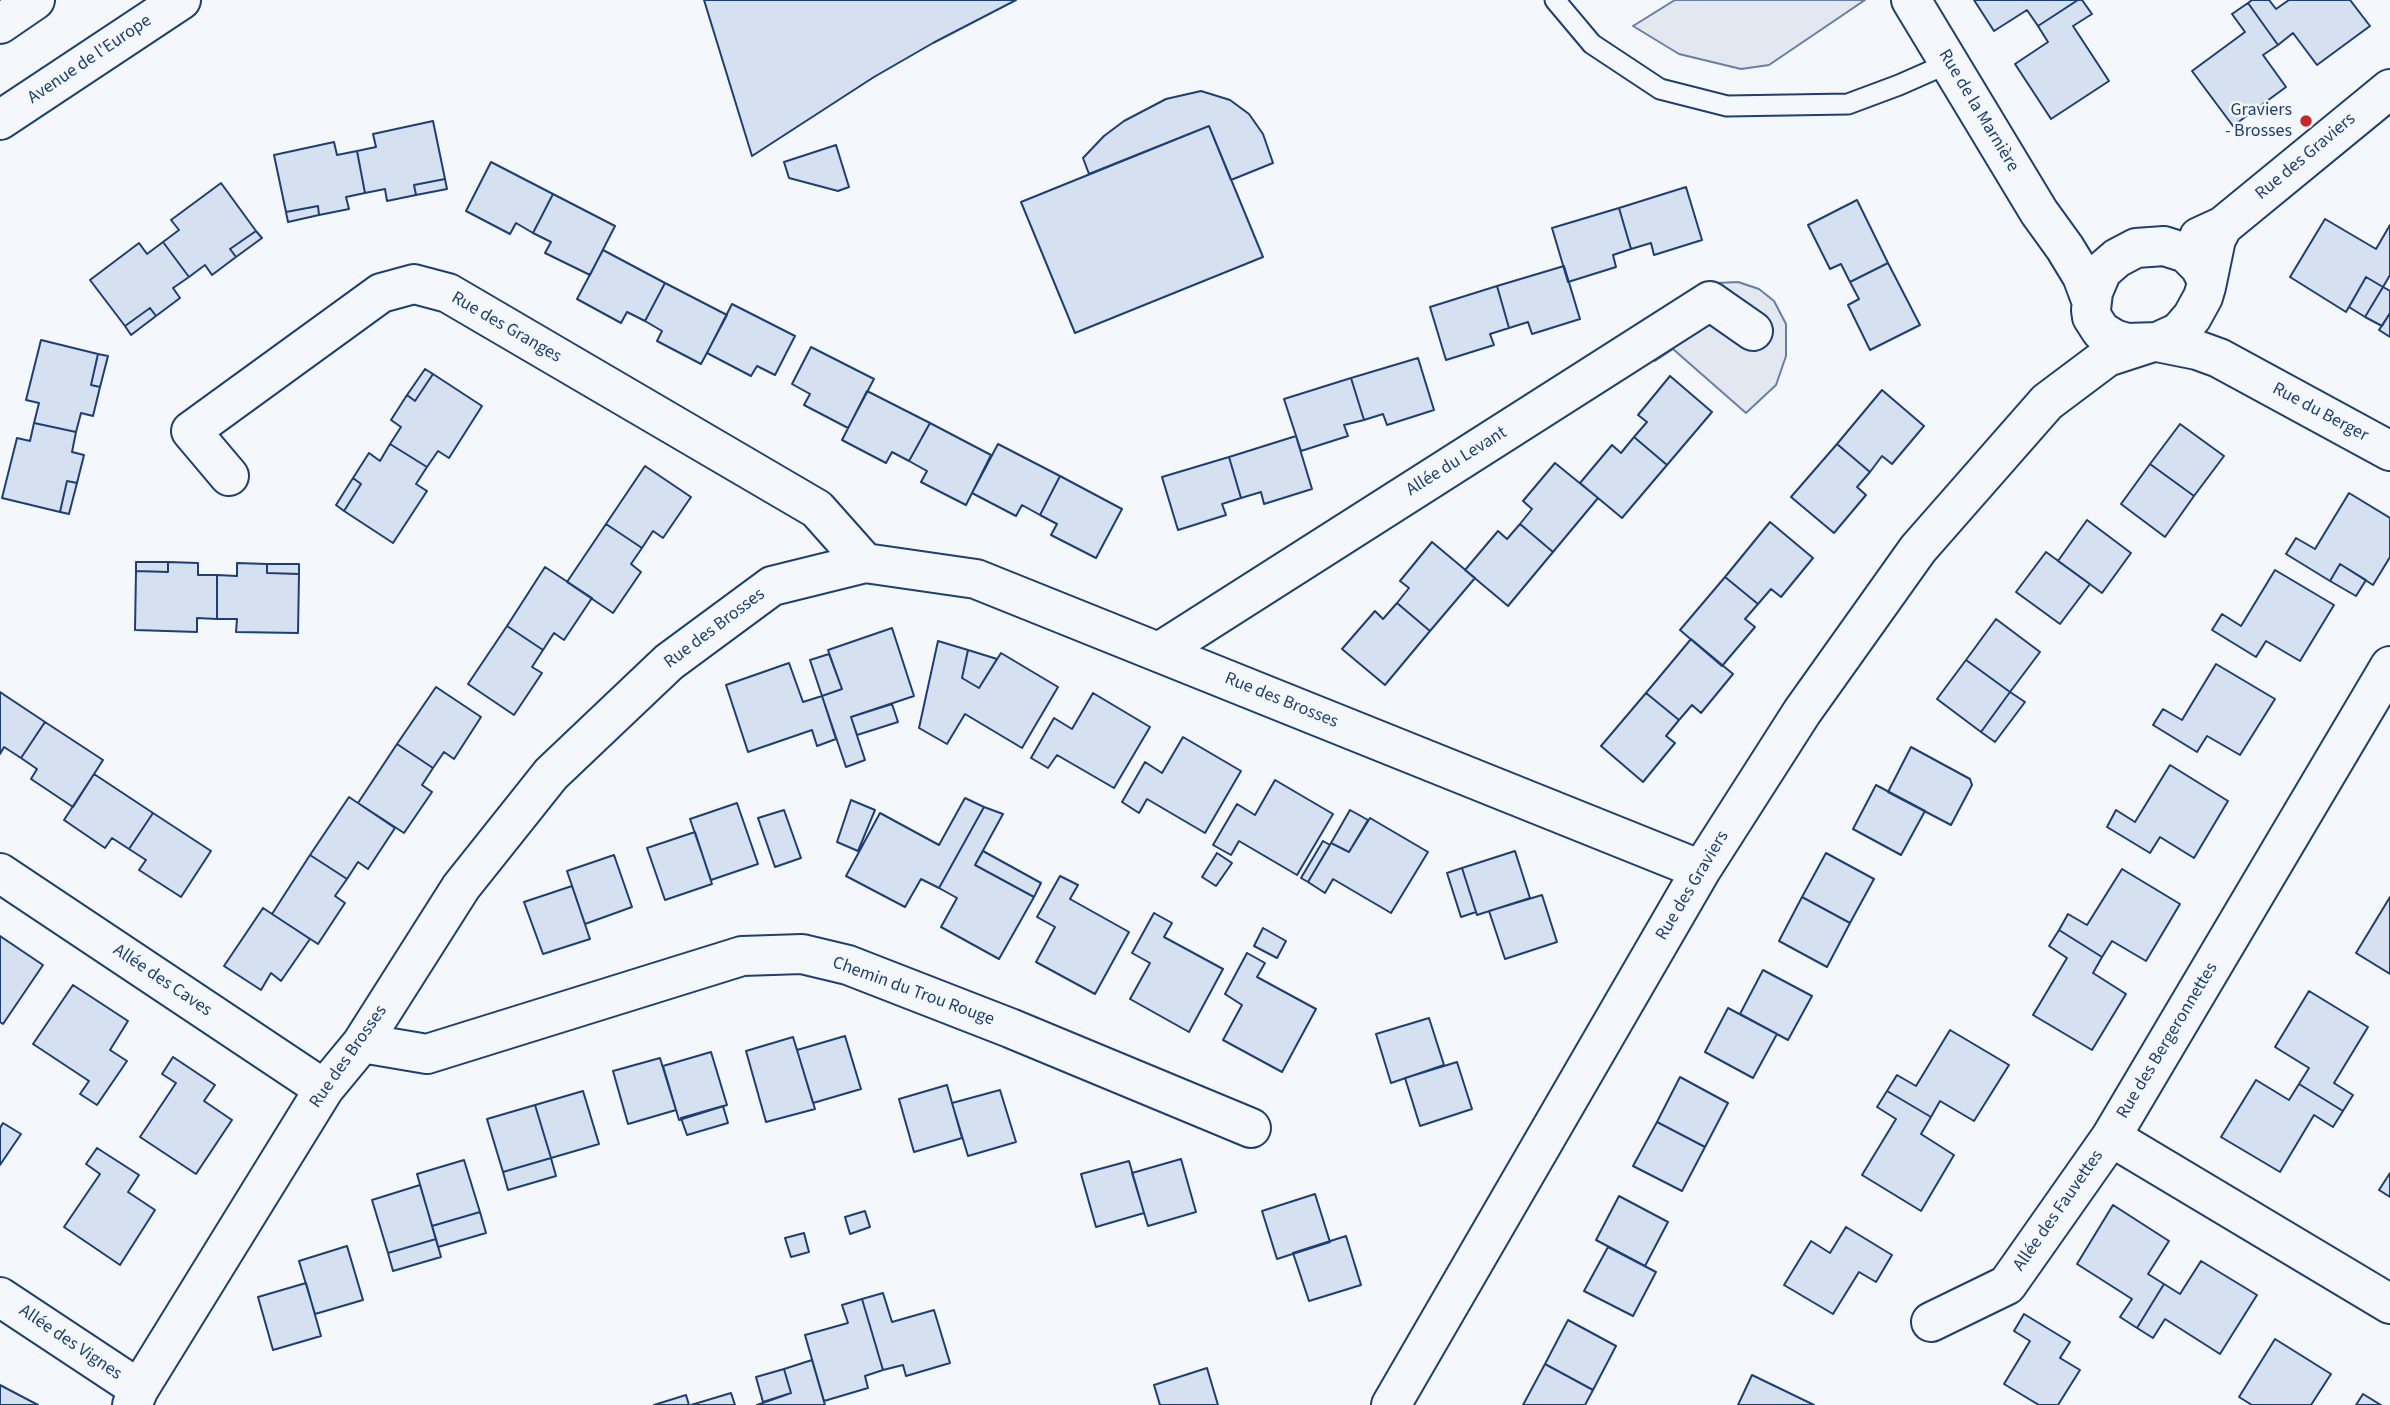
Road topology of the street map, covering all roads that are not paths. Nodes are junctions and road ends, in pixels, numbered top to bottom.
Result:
1 (35, 0) edge
2 (181, 0) edge
3 (1555, 0) edge
4 (1911, 0) edge
5 (0, 24) edge
6 (1949, 63) junction
7 (2390, 89) edge
8 (0, 120) edge
9 (2046, 222) junction
10 (2223, 226) junction
11 (2159, 246) junction
12 (2205, 289) junction
13 (2091, 305) junction
14 (1753, 331) dead end
15 (2154, 342) junction
16 (2250, 376) junction
17 (2047, 402) junction
18 (2390, 451) edge
19 (229, 476) dead end
20 (865, 563) junction
21 (1159, 652) junction
22 (2390, 666) edge
23 (1701, 870) junction
24 (0, 873) edge
25 (362, 1042) junction
26 (324, 1089) junction
27 (1251, 1128) dead end
28 (2111, 1137) junction
29 (0, 1297) edge
30 (2390, 1304) edge
31 (1931, 1322) dead end
32 (136, 1397) edge
33 (1391, 1405) edge

1 - 5 street
2 - 8 street, Avenue de l'Europe
3 - 6 lane
4 - 6 street, Rue de la Marnière
6 - 9 street, Rue de la Marnière
7 - 10 street, Rue des Graviers
9 - 11 street
9 - 13 street, Rue de la Marnière
10 - 11 street, Rue des Graviers
10 - 12 street
11 - 12 street
11 - 13 street
12 - 15 street
12 - 16 street, Rue du Berger
13 - 15 street
13 - 17 street, Rue des Graviers
14 - 21 street, Allée du Levant
15 - 16 street, Rue du Berger
15 - 17 street, Rue des Graviers
16 - 18 street, Rue du Berger
17 - 23 street, Rue des Graviers
19 - 20 street, Rue des Granges
20 - 21 street, Rue des Brosses
20 - 25 street, Rue des Brosses
21 - 23 street, Rue des Brosses
22 - 28 street, Rue des Bergeronnettes
23 - 33 street, Rue des Graviers
24 - 26 street, Allée des Caves
25 - 26 street, Rue des Brosses
25 - 27 street, Chemin du Trou Rouge
26 - 32 street, Rue des Brosses
28 - 30 street, Rue des Bergeronnettes
28 - 31 street, Allée des Fauvettes
29 - 32 street, Allée des Vignes

